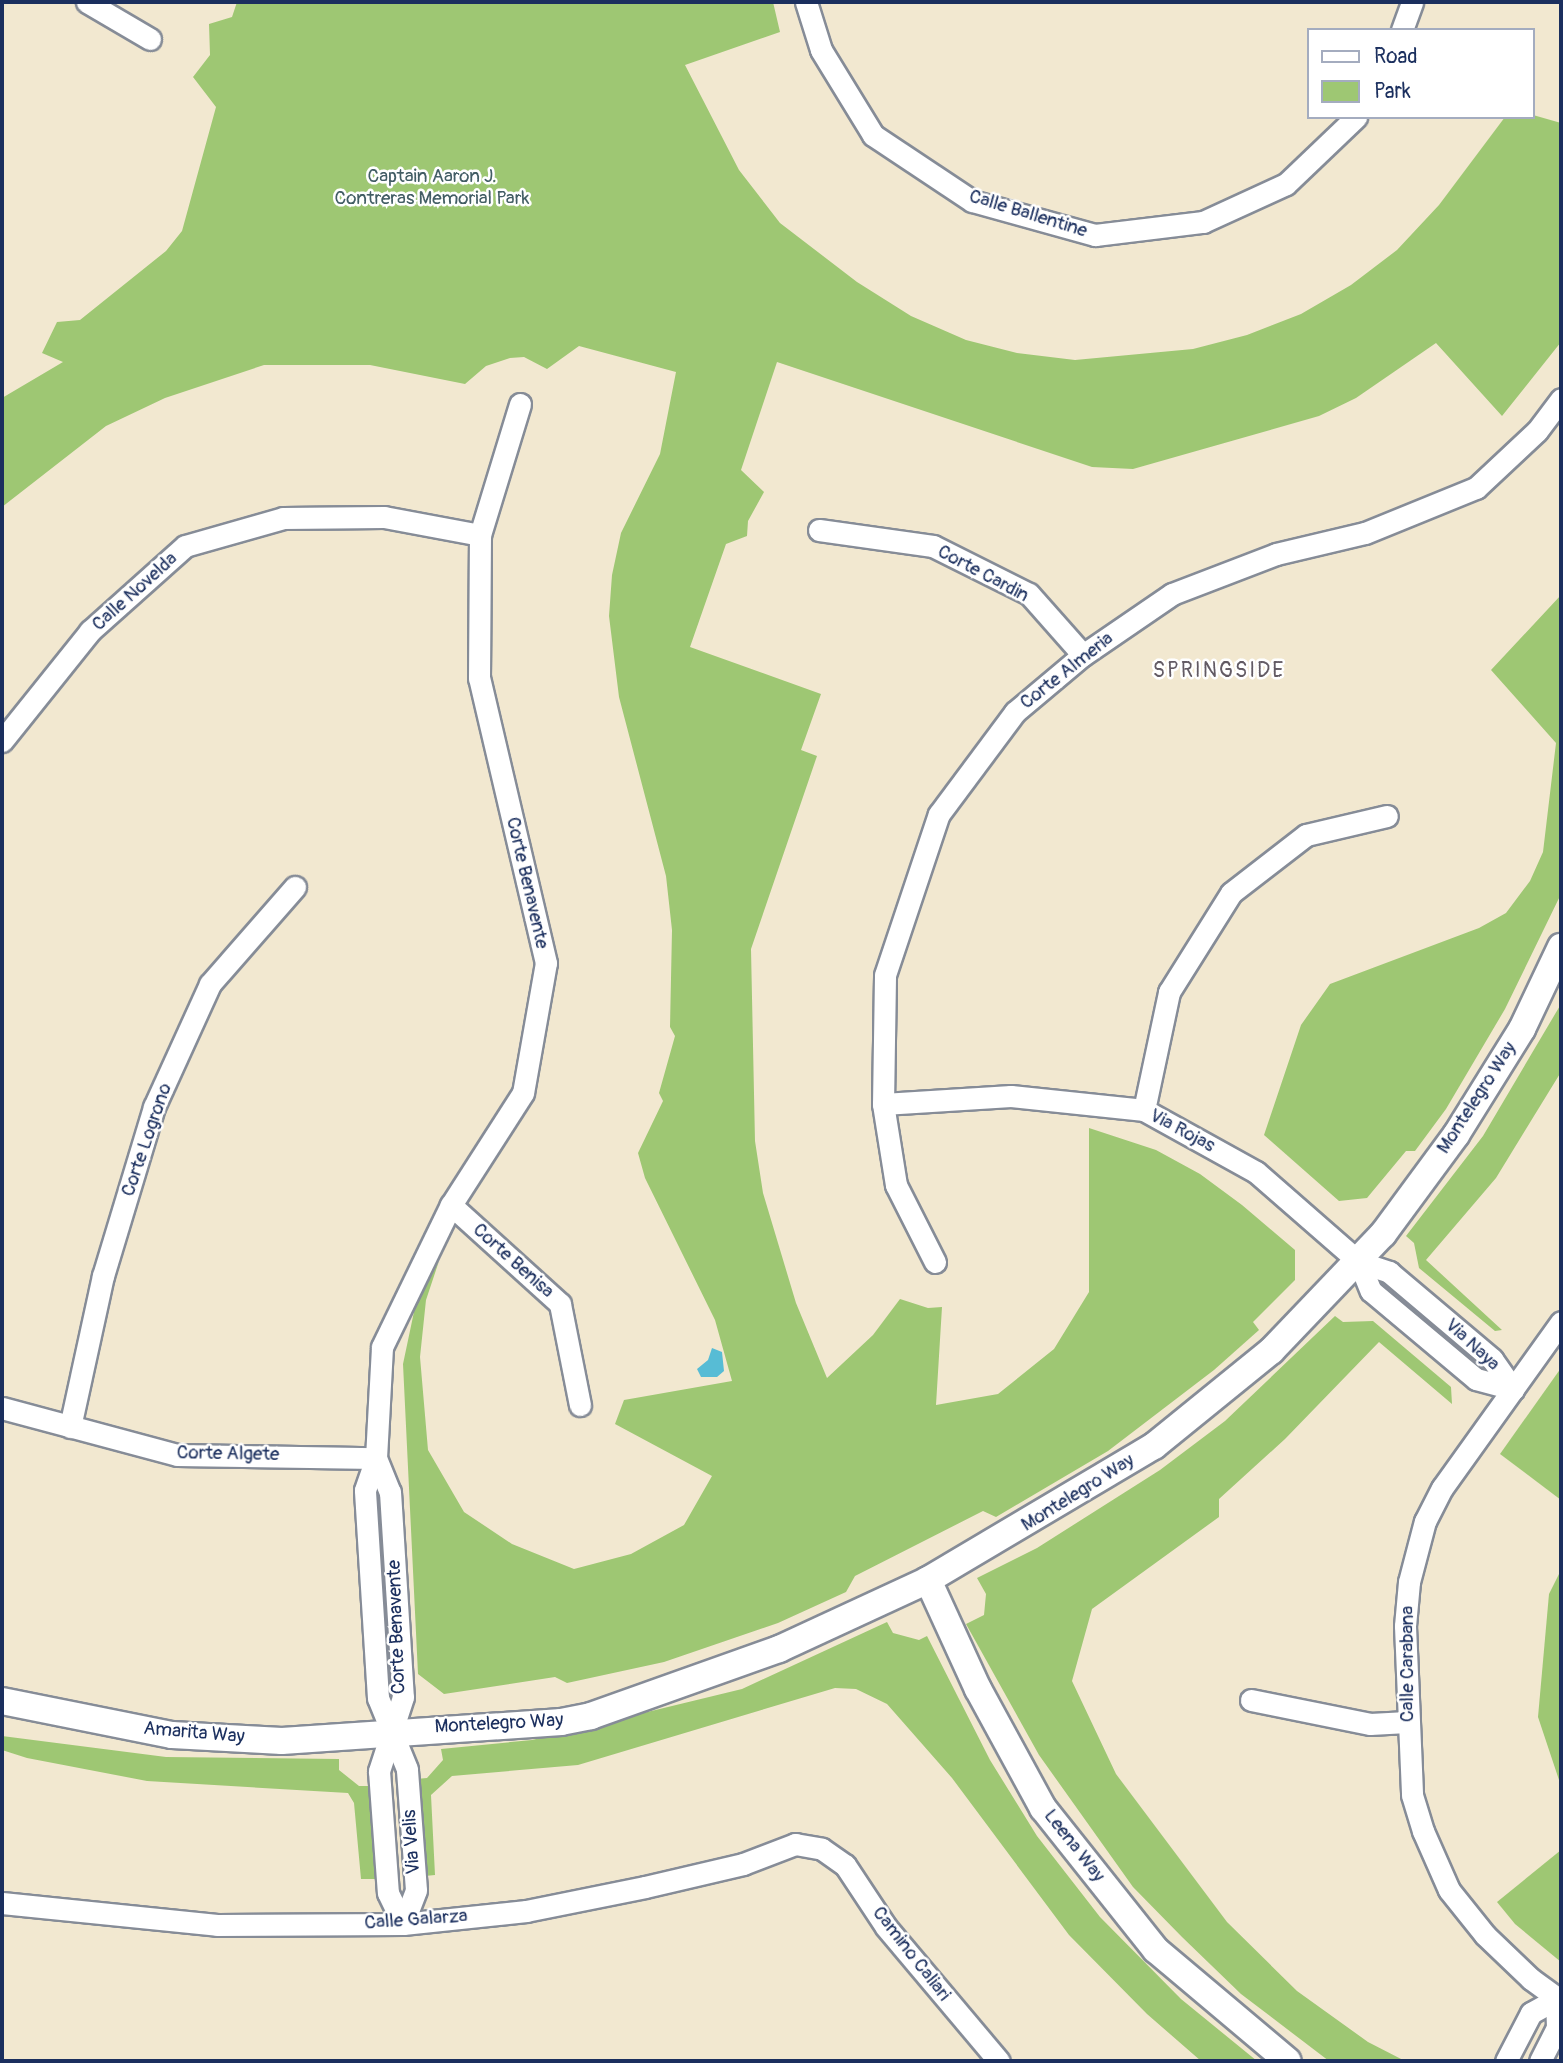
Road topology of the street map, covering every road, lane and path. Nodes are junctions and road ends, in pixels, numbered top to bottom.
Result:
1 (87, 2) edge
2 (806, 2) edge
3 (1412, 2) edge
4 (1403, 28) edge
5 (150, 39) dead end
6 (1354, 119) edge
7 (1561, 399) edge
8 (520, 404) dead end
9 (819, 530) dead end
10 (480, 535) junction
11 (1083, 655) junction
12 (2, 741) edge
13 (1387, 816) dead end
14 (295, 887) dead end
15 (1561, 947) edge
16 (883, 1104) junction
17 (1144, 1110) junction
18 (451, 1205) junction
19 (934, 1262) dead end
20 (1359, 1262) junction
21 (1561, 1322) edge
22 (1513, 1389) junction
23 (580, 1405) dead end
24 (2, 1408) edge
25 (70, 1427) junction
26 (376, 1458) junction
27 (928, 1580) junction
28 (1251, 1700) dead end
29 (2, 1701) edge
30 (1407, 1722) junction
31 (389, 1730) junction
32 (822, 1849) joint
33 (2, 1903) edge
34 (403, 1924) junction
35 (1558, 2000) edge
36 (990, 2058) edge
37 (1288, 2061) edge
38 (1506, 2061) edge
39 (1540, 2061) edge

1 - 5 street
2 - 6 street, Calle Ballentine
3 - 4 street
7 - 11 street, Corte Almeria
8 - 10 street, Corte Benavente
9 - 11 street, Corte Cardin
10 - 12 street, Calle Novelda
10 - 18 street, Corte Benavente
11 - 16 street, Corte Almeria
13 - 17 street
14 - 25 street, Corte Logrono
15 - 20 street, Montelegro Way
16 - 17 street, Via Rojas
16 - 19 street, Corte Almeria
17 - 20 street, Via Rojas
18 - 23 street, Corte Benisa
18 - 26 street, Corte Benavente
20 - 22 street, Via Naya
20 - 27 street, Montelegro Way
21 - 22 street, Calle Carabana
22 - 30 street, Calle Carabana
24 - 25 street, Corte Algete
25 - 26 street, Corte Algete
26 - 31 street, Corte Benavente
27 - 31 street, Montelegro Way
27 - 37 street, Leena Way
28 - 30 street
29 - 31 street, Amarita Way
30 - 35 street, Calle Carabana
31 - 34 street, Via Velis
31 - 34 street, Via Velis
32 - 34 street, Calle Galarza
32 - 36 street, Camino Caliari
33 - 34 street, Calle Galarza
35 - 38 street
35 - 39 street

